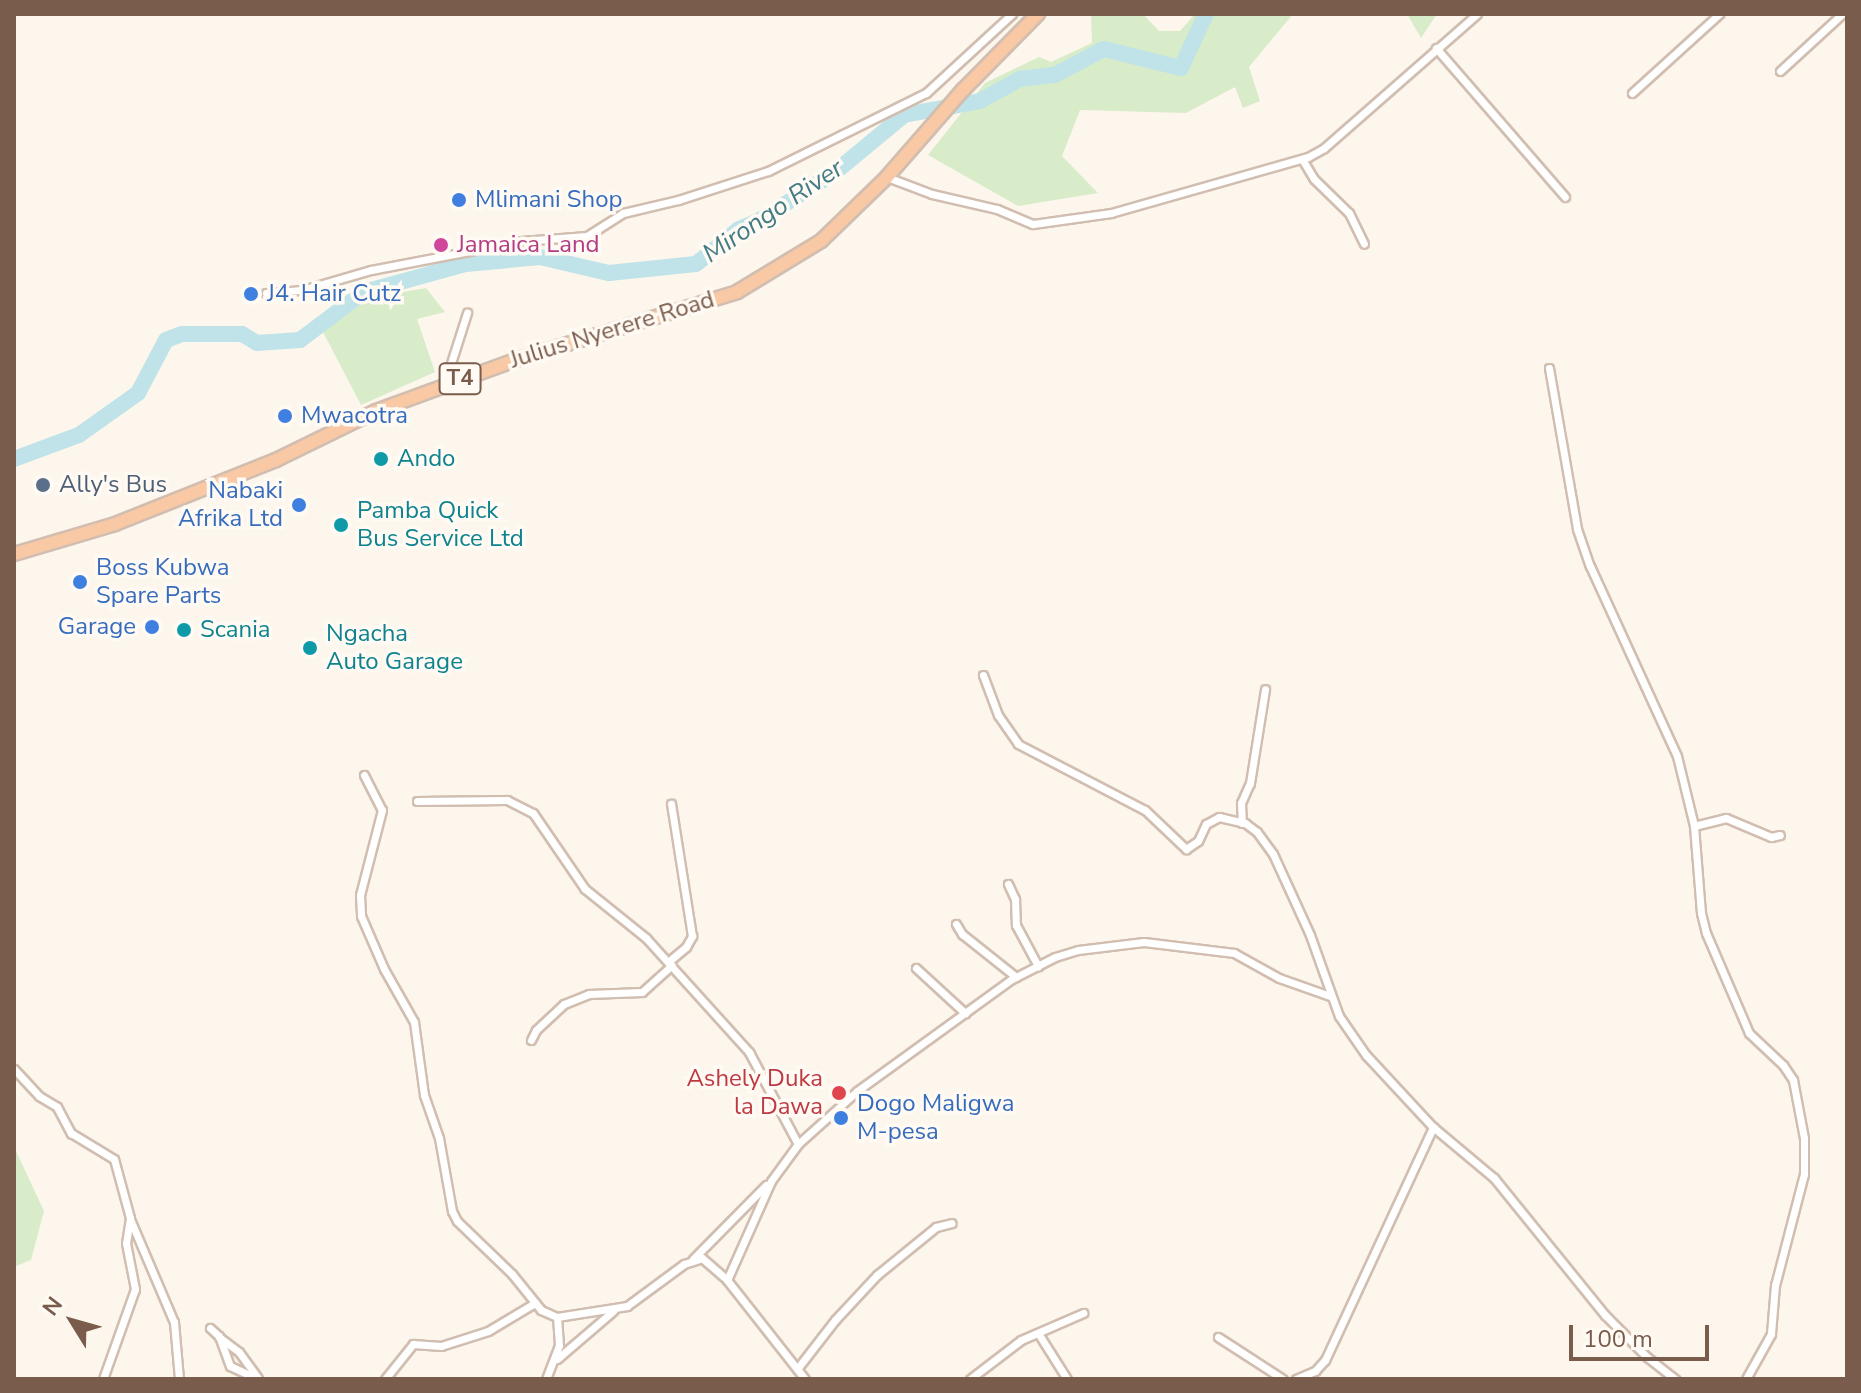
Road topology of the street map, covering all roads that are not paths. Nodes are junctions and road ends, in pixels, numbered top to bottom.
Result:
1 (1012, 14) edge
2 (1038, 14) edge
3 (1477, 14) edge
4 (1719, 14) edge
5 (1842, 14) edge
6 (1709, 17) edge
7 (1436, 48) junction
8 (1780, 71) dead end
9 (1632, 93) dead end
10 (1302, 159) junction
11 (887, 177) junction
12 (1565, 197) dead end
13 (1364, 244) dead end
14 (266, 293) dead end
15 (467, 313) dead end
16 (1549, 368) dead end
17 (444, 385) junction
18 (14, 554) edge
19 (983, 675) dead end
20 (1265, 689) dead end
21 (364, 775) dead end
22 (417, 801) dead end
23 (671, 804) dead end
24 (1242, 823) junction
25 (1694, 826) junction
26 (1780, 835) dead end
27 (1008, 884) dead end
28 (956, 924) dead end
29 (670, 964) junction
30 (1038, 966) junction
31 (916, 968) dead end
32 (1016, 977) junction
33 (1330, 996) junction
34 (965, 1013) junction
35 (531, 1040) dead end
36 (14, 1069) edge
37 (1433, 1127) junction
38 (798, 1144) junction
39 (771, 1181) junction
40 (130, 1218) junction
41 (952, 1223) dead end
42 (693, 1259) junction
43 (727, 1280) junction
44 (535, 1303) junction
45 (613, 1311) junction
46 (1083, 1313) dead end
47 (557, 1317) junction
48 (210, 1328) dead end
49 (1038, 1333) junction
50 (219, 1336) junction
51 (1218, 1337) dead end
52 (557, 1359) junction
53 (797, 1369) junction
54 (103, 1379) edge
55 (179, 1379) edge
56 (258, 1379) edge
57 (385, 1379) edge
58 (546, 1379) edge
59 (805, 1379) edge
60 (970, 1379) edge
61 (1067, 1379) edge
62 (1283, 1379) edge
63 (1296, 1379) edge
64 (1675, 1379) edge
65 (1746, 1379) edge

1 - 14 street
2 - 11 highway, Julius Nyerere Road / T4
3 - 7 street
4 - 6 street
5 - 8 street
6 - 9 street
7 - 10 street
7 - 12 street
10 - 11 street
10 - 13 street
11 - 17 highway, Julius Nyerere Road / T4
15 - 17 street
16 - 25 street
17 - 18 highway, Julius Nyerere Road / T4
19 - 24 street
20 - 24 street
21 - 44 street
22 - 29 street
23 - 29 street
24 - 33 street
25 - 26 street
25 - 65 street
27 - 30 street
28 - 32 street
29 - 35 street
29 - 38 street
30 - 32 street
30 - 33 street
31 - 34 street
32 - 34 street
33 - 37 street
34 - 38 street
36 - 40 street
37 - 63 street
37 - 64 street
38 - 39 street
39 - 42 street
39 - 43 street
40 - 54 street
40 - 55 street
41 - 53 street
42 - 43 street
42 - 45 street
43 - 53 street
44 - 47 street
44 - 57 street
45 - 47 street
45 - 52 street
46 - 49 street
47 - 52 street
48 - 50 street
49 - 60 street
49 - 61 street
50 - 56 street
50 - 56 street
51 - 62 street
52 - 58 street
53 - 59 street

